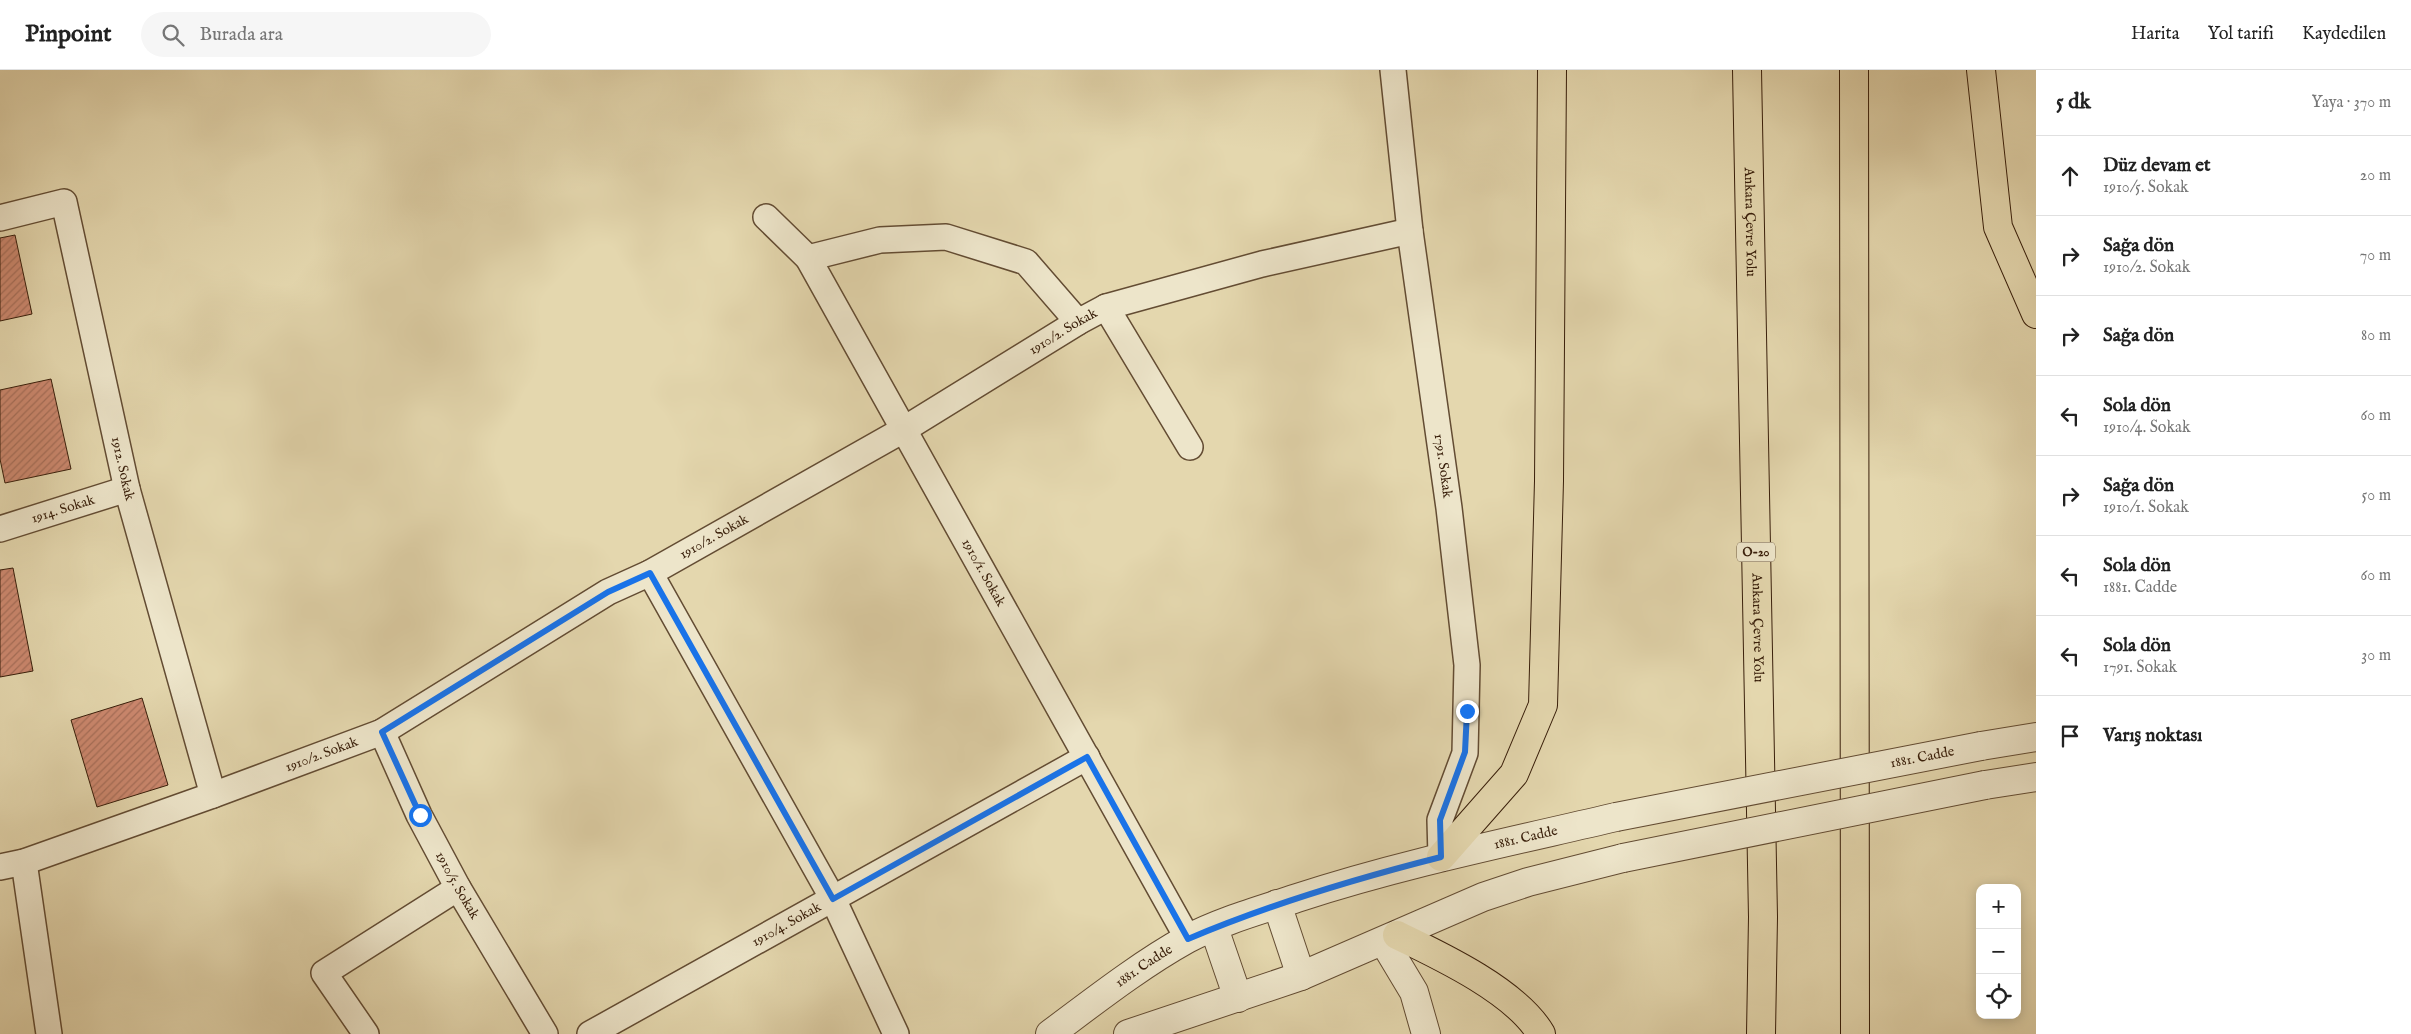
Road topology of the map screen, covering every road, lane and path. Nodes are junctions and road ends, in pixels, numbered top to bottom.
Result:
1 (1393, 70) edge
2 (1552, 70) edge
3 (1747, 70) edge
4 (1854, 70) edge
5 (1980, 70) edge
6 (766, 217) dead end
7 (0, 218) edge
8 (1410, 231) junction
9 (808, 258) junction
10 (1106, 307) junction
11 (2036, 314) edge
12 (1078, 322) junction
13 (903, 430) junction
14 (1190, 447) dead end
15 (127, 489) junction
16 (0, 529) edge
17 (650, 573) junction
18 (382, 732) junction
19 (2036, 737) edge
20 (1087, 757) junction
21 (2036, 778) edge
22 (213, 795) junction
23 (1441, 857) junction
24 (12, 864) edge
25 (458, 888) junction
26 (833, 899) junction
27 (1277, 904) junction
28 (1214, 928) junction
29 (1188, 939) junction
30 (1390, 939) junction
31 (1301, 976) junction
32 (1238, 998) junction
33 (49, 1034) edge
34 (366, 1034) edge
35 (545, 1034) edge
36 (590, 1034) edge
37 (896, 1034) edge
38 (1050, 1034) edge
39 (1128, 1034) edge
40 (1426, 1034) edge
41 (1541, 1034) edge
42 (1761, 1034) edge
43 (1855, 1034) edge

1 - 8 street, 1791. Sokak
2 - 23 highway
3 - 42 highway, Ankara Çevre Yolu / O-20
4 - 43 highway
5 - 11 highway
6 - 9 street, 1910/1. Sokak
7 - 15 street, 1912. Sokak
8 - 10 street, 1910/2. Sokak
8 - 23 street, 1791. Sokak
9 - 12 street
9 - 13 street, 1910/1. Sokak
10 - 12 street, 1910/2. Sokak
10 - 14 street
12 - 13 street, 1910/2. Sokak
13 - 17 street, 1910/2. Sokak
13 - 20 street, 1910/1. Sokak
15 - 16 street, 1914. Sokak
15 - 22 street, 1912. Sokak
17 - 18 street, 1910/2. Sokak
17 - 26 street
18 - 22 street, 1910/2. Sokak
18 - 25 street, 1910/5. Sokak
19 - 23 street, 1881. Cadde, bridge
20 - 26 street, 1910/4. Sokak
20 - 29 street, 1910/1. Sokak
21 - 30 street, bridge
22 - 24 street, 1910/2. Sokak
23 - 27 street, 1881. Cadde
24 - 33 street, 1910/2. Sokak
25 - 34 street
25 - 35 street, 1910/5. Sokak
26 - 36 street, 1910/4. Sokak
26 - 37 street
27 - 28 street, 1881. Cadde
27 - 31 street
28 - 29 street, 1881. Cadde
28 - 32 street
29 - 38 street, 1881. Cadde
30 - 31 street
30 - 40 street
30 - 41 highway
31 - 32 street
32 - 39 street

